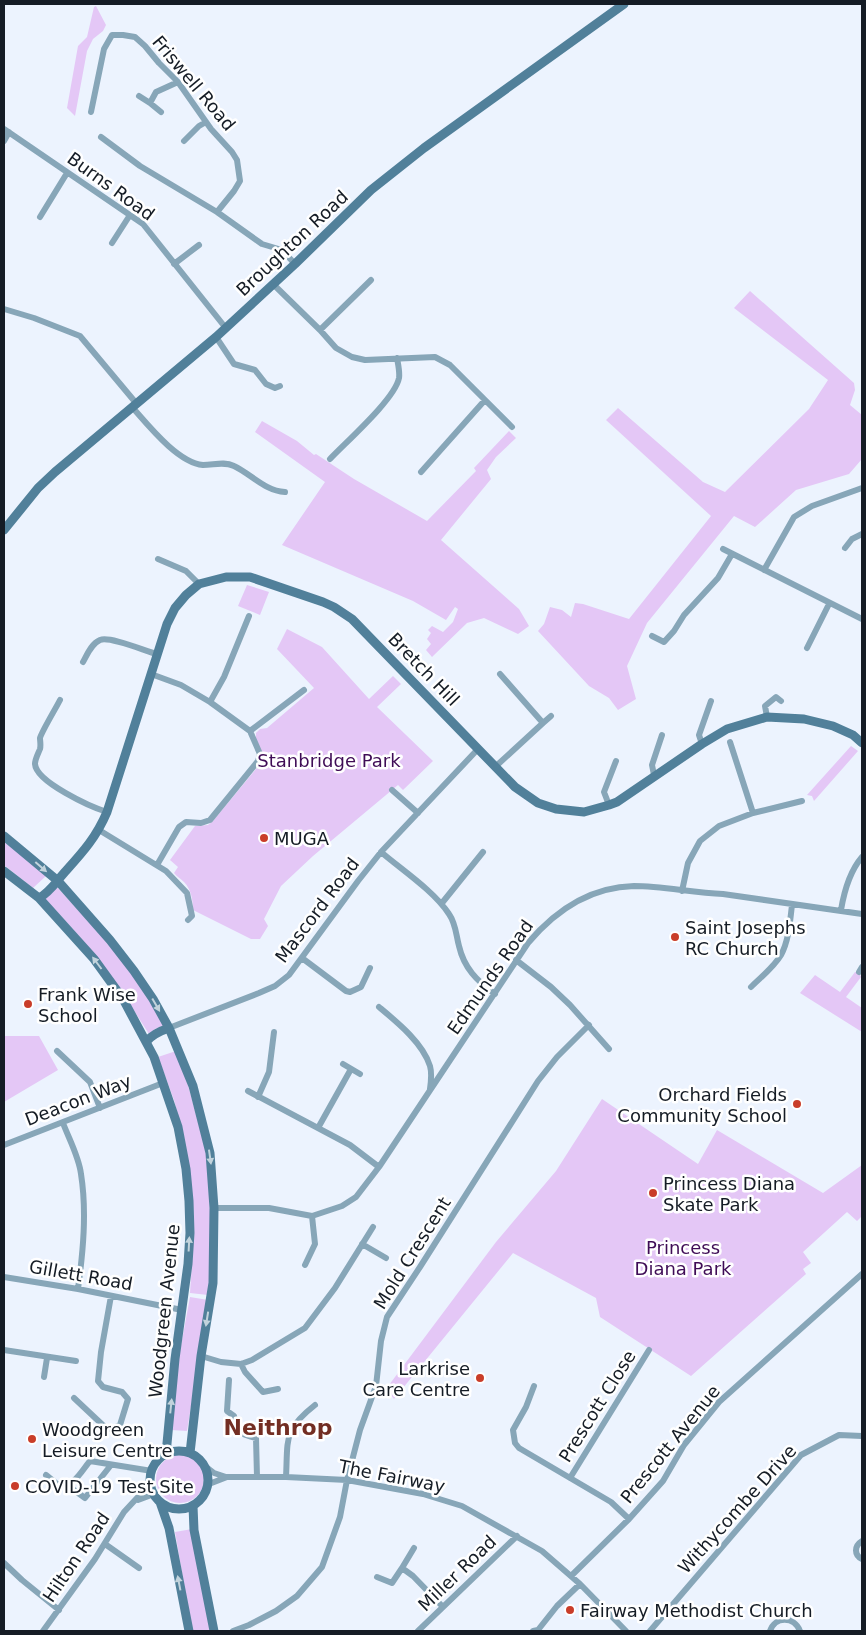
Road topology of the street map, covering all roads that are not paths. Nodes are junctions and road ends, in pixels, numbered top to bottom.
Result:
1 (624, 4) edge
2 (178, 82) junction
3 (140, 96) dead end
4 (150, 103) junction
5 (91, 112) dead end
6 (161, 112) dead end
7 (206, 122) junction
8 (7, 131) edge
9 (101, 137) dead end
10 (184, 141) dead end
11 (4, 142) edge
12 (67, 173) junction
13 (217, 212) junction
14 (130, 215) junction
15 (40, 216) dead end
16 (112, 243) dead end
17 (199, 245) dead end
18 (174, 264) junction
19 (295, 264) junction
20 (371, 280) dead end
21 (273, 284) junction
22 (4, 309) edge
23 (225, 328) junction
24 (320, 330) junction
25 (216, 337) junction
26 (397, 358) junction
27 (280, 386) dead end
28 (485, 400) junction
29 (134, 405) junction
30 (512, 427) dead end
31 (330, 459) dead end
32 (421, 472) dead end
33 (862, 488) edge
34 (285, 492) dead end
35 (4, 530) edge
36 (862, 534) edge
37 (845, 548) dead end
38 (723, 549) dead end
39 (732, 554) junction
40 (158, 559) dead end
41 (764, 570) junction
42 (199, 584) junction
43 (829, 604) junction
44 (249, 616) dead end
45 (862, 619) edge
46 (652, 636) dead end
47 (807, 648) dead end
48 (157, 654) junction
49 (83, 662) dead end
50 (152, 674) junction
51 (500, 674) dead end
52 (304, 690) dead end
53 (60, 700) dead end
54 (711, 701) dead end
55 (781, 701) dead end
56 (210, 702) junction
57 (551, 716) dead end
58 (767, 717) junction
59 (543, 723) junction
60 (250, 730) junction
61 (662, 735) dead end
62 (730, 742) dead end
63 (862, 743) edge
64 (702, 744) junction
65 (478, 749) junction
66 (616, 761) dead end
67 (495, 767) junction
68 (654, 775) junction
69 (392, 790) dead end
70 (802, 801) dead end
71 (609, 806) junction
72 (107, 812) junction
73 (418, 813) junction
74 (753, 813) junction
75 (99, 830) junction
76 (4, 836) edge
77 (381, 852) junction
78 (483, 852) dead end
79 (862, 857) edge
80 (157, 865) junction
81 (4, 870) edge
82 (58, 881) junction
83 (682, 890) junction
84 (39, 898) junction
85 (442, 903) junction
86 (792, 905) junction
87 (841, 910) junction
88 (862, 914) edge
89 (193, 917) dead end
90 (302, 958) junction
91 (516, 960) junction
92 (370, 968) dead end
93 (751, 987) dead end
94 (495, 994) junction
95 (379, 1008) dead end
96 (589, 1025) junction
97 (169, 1028) junction
98 (274, 1032) dead end
99 (147, 1041) junction
100 (609, 1049) dead end
101 (57, 1052) dead end
102 (343, 1064) dead end
103 (352, 1069) junction
104 (360, 1074) dead end
105 (163, 1083) junction
106 (430, 1090) junction
107 (248, 1091) dead end
108 (258, 1097) junction
109 (100, 1108) junction
110 (63, 1123) junction
111 (318, 1128) junction
112 (4, 1145) edge
113 (379, 1167) junction
114 (214, 1208) junction
115 (312, 1216) junction
116 (372, 1227) dead end
117 (362, 1244) junction
118 (386, 1258) dead end
119 (305, 1265) dead end
120 (862, 1274) edge
121 (4, 1277) edge
122 (78, 1289) junction
123 (111, 1296) junction
124 (182, 1310) junction
125 (4, 1350) edge
126 (649, 1350) dead end
127 (201, 1356) junction
128 (47, 1358) junction
129 (76, 1361) dead end
130 (240, 1364) junction
131 (44, 1377) dead end
132 (229, 1380) dead end
133 (534, 1386) dead end
134 (278, 1390) dead end
135 (74, 1398) dead end
136 (315, 1404) dead end
137 (862, 1436) edge
138 (190, 1453) junction
139 (166, 1454) junction
140 (110, 1465) junction
141 (205, 1466) junction
142 (152, 1471) junction
143 (46, 1475) dead end
144 (227, 1477) junction
145 (258, 1477) junction
146 (286, 1477) junction
147 (570, 1478) junction
148 (347, 1480) junction
149 (150, 1484) junction
150 (209, 1484) junction
151 (67, 1486) junction
152 (154, 1494) junction
153 (136, 1500) junction
154 (160, 1502) junction
155 (193, 1506) junction
156 (628, 1519) junction
157 (517, 1536) junction
158 (862, 1541) edge
159 (105, 1544) junction
160 (414, 1548) dead end
161 (862, 1559) edge
162 (4, 1563) edge
163 (139, 1568) dead end
164 (402, 1568) junction
165 (571, 1576) junction
166 (378, 1577) dead end
167 (580, 1584) junction
168 (444, 1607) junction
169 (59, 1610) junction
170 (43, 1631) edge
171 (189, 1631) edge
172 (214, 1631) edge
173 (233, 1631) edge
174 (418, 1631) edge
175 (534, 1631) edge
176 (626, 1631) edge
177 (650, 1631) edge
178 (770, 1631) edge
179 (800, 1631) edge

1 - 19 street, Broughton Road
2 - 4 street
2 - 5 street, Friswell Road
2 - 7 street, Friswell Road
3 - 4 street
4 - 6 street
7 - 10 street
7 - 13 street, Friswell Road
8 - 11 street
8 - 12 street, Burns Road
9 - 13 street
12 - 14 street, Burns Road
12 - 15 street
13 - 19 street
14 - 16 street
14 - 18 street, Burns Road
17 - 18 street
18 - 23 street, Burns Road
19 - 21 street, Broughton Road
20 - 24 street
21 - 23 street, Broughton Road
21 - 24 street
22 - 29 street
23 - 25 street, Broughton Road
24 - 26 street
25 - 27 street
25 - 29 street, Broughton Road
26 - 28 street
26 - 31 street
28 - 30 street
28 - 32 street
29 - 34 street
29 - 35 street, Broughton Road
33 - 41 street
36 - 37 street
38 - 39 street
39 - 41 street
39 - 46 street
40 - 42 street
41 - 43 street
42 - 48 street, Bretch Hill
42 - 65 street, Bretch Hill
43 - 45 street
43 - 47 street
44 - 56 street
48 - 49 street
48 - 50 street, Bretch Hill
50 - 56 street
50 - 72 street, Bretch Hill
51 - 59 street
52 - 60 street
53 - 72 street
54 - 64 street
55 - 58 street
56 - 60 street
57 - 59 street
58 - 63 street, Bretch Hill
58 - 64 street, Bretch Hill
59 - 67 street
60 - 80 street
61 - 68 street
62 - 74 street
64 - 68 street, Bretch Hill
65 - 67 street, Bretch Hill
65 - 73 street, Mascord Road
66 - 71 street
67 - 71 street, Bretch Hill
68 - 71 street, Bretch Hill
69 - 73 street
70 - 74 street
72 - 75 street, Bretch Hill
73 - 77 street, Mascord Road
74 - 83 street
75 - 80 street
75 - 82 street, Bretch Hill
76 -> 82 street
77 - 85 street
77 - 90 street, Mascord Road
78 - 85 street
79 - 87 street
80 - 89 street
81 - 84 street, Woodgreen Avenue
82 - 84 street, Bretch Hill
82 -> 97 street
83 - 86 street, Edmunds Road
83 - 91 street, Edmunds Road
99 -> 84 street, Woodgreen Avenue
85 - 94 street
86 - 87 street, Edmunds Road
86 - 93 street
87 - 88 street, Edmunds Road
90 - 92 street
90 - 97 street, Mascord Road
91 - 94 street, Edmunds Road
91 - 96 street
94 - 106 street, Edmunds Road
95 - 106 street
96 - 100 street
96 - 148 street, Mold Crescent
97 - 99 street, Mascord Road
97 -> 114 street
98 - 108 street
99 - 105 street, Woodgreen Avenue
101 - 109 street
102 - 103 street
103 - 104 street
103 - 111 street
105 - 109 street, Deacon Way
124 -> 105 street, Woodgreen Avenue
106 - 113 street, Edmunds Road
107 - 108 street
108 - 111 street
109 - 110 street, Deacon Way
110 - 112 street, Deacon Way
110 - 122 street
111 - 113 street
113 - 115 street, Edmunds Road
114 - 115 street, Edmunds Road
114 -> 127 street
115 - 119 street
116 - 117 street
117 - 118 street
117 - 130 street
120 - 156 street, Prescott Avenue
121 - 122 street, Gillett Road
122 - 123 street, Gillett Road
123 - 124 street, Gillett Road
123 - 135 street
139 -> 124 street, Woodgreen Avenue
125 - 128 street
126 - 147 street, Prescott Close
127 - 130 street
127 - 138 street
128 - 129 street
128 - 131 street
130 - 134 street
132 - 145 street
133 - 147 street, Prescott Close
136 - 146 street
137 - 177 street, Withycombe Drive
138 - 139 street
138 - 141 street
139 - 142 street
140 - 142 street
140 - 151 street
140 - 151 street
141 - 144 street, The Fairway
141 - 150 street
142 - 149 street
143 - 151 street
144 - 145 street, The Fairway
144 - 150 street, The Fairway
145 - 146 street, The Fairway
146 - 148 street, The Fairway
147 - 156 street, Prescott Close
148 - 157 street, The Fairway
148 - 173 street, Mold Crescent
149 - 152 street
149 - 153 street, Hilton Road
150 - 155 street
152 - 153 street
152 - 154 street
153 - 159 street, Hilton Road
154 - 155 street
171 -> 154 street
155 - 172 street
156 - 165 street, Prescott Avenue
157 - 165 street, The Fairway
157 - 168 street, Miller Road
158 - 161 street
159 - 163 street
159 - 169 street, Hilton Road
160 - 164 street
162 - 169 street
164 - 166 street
164 - 168 street
165 - 167 street, The Fairway
167 - 175 street
167 - 176 street, The Fairway
168 - 174 street, Miller Road
169 - 170 street, Hilton Road
178 - 179 street

